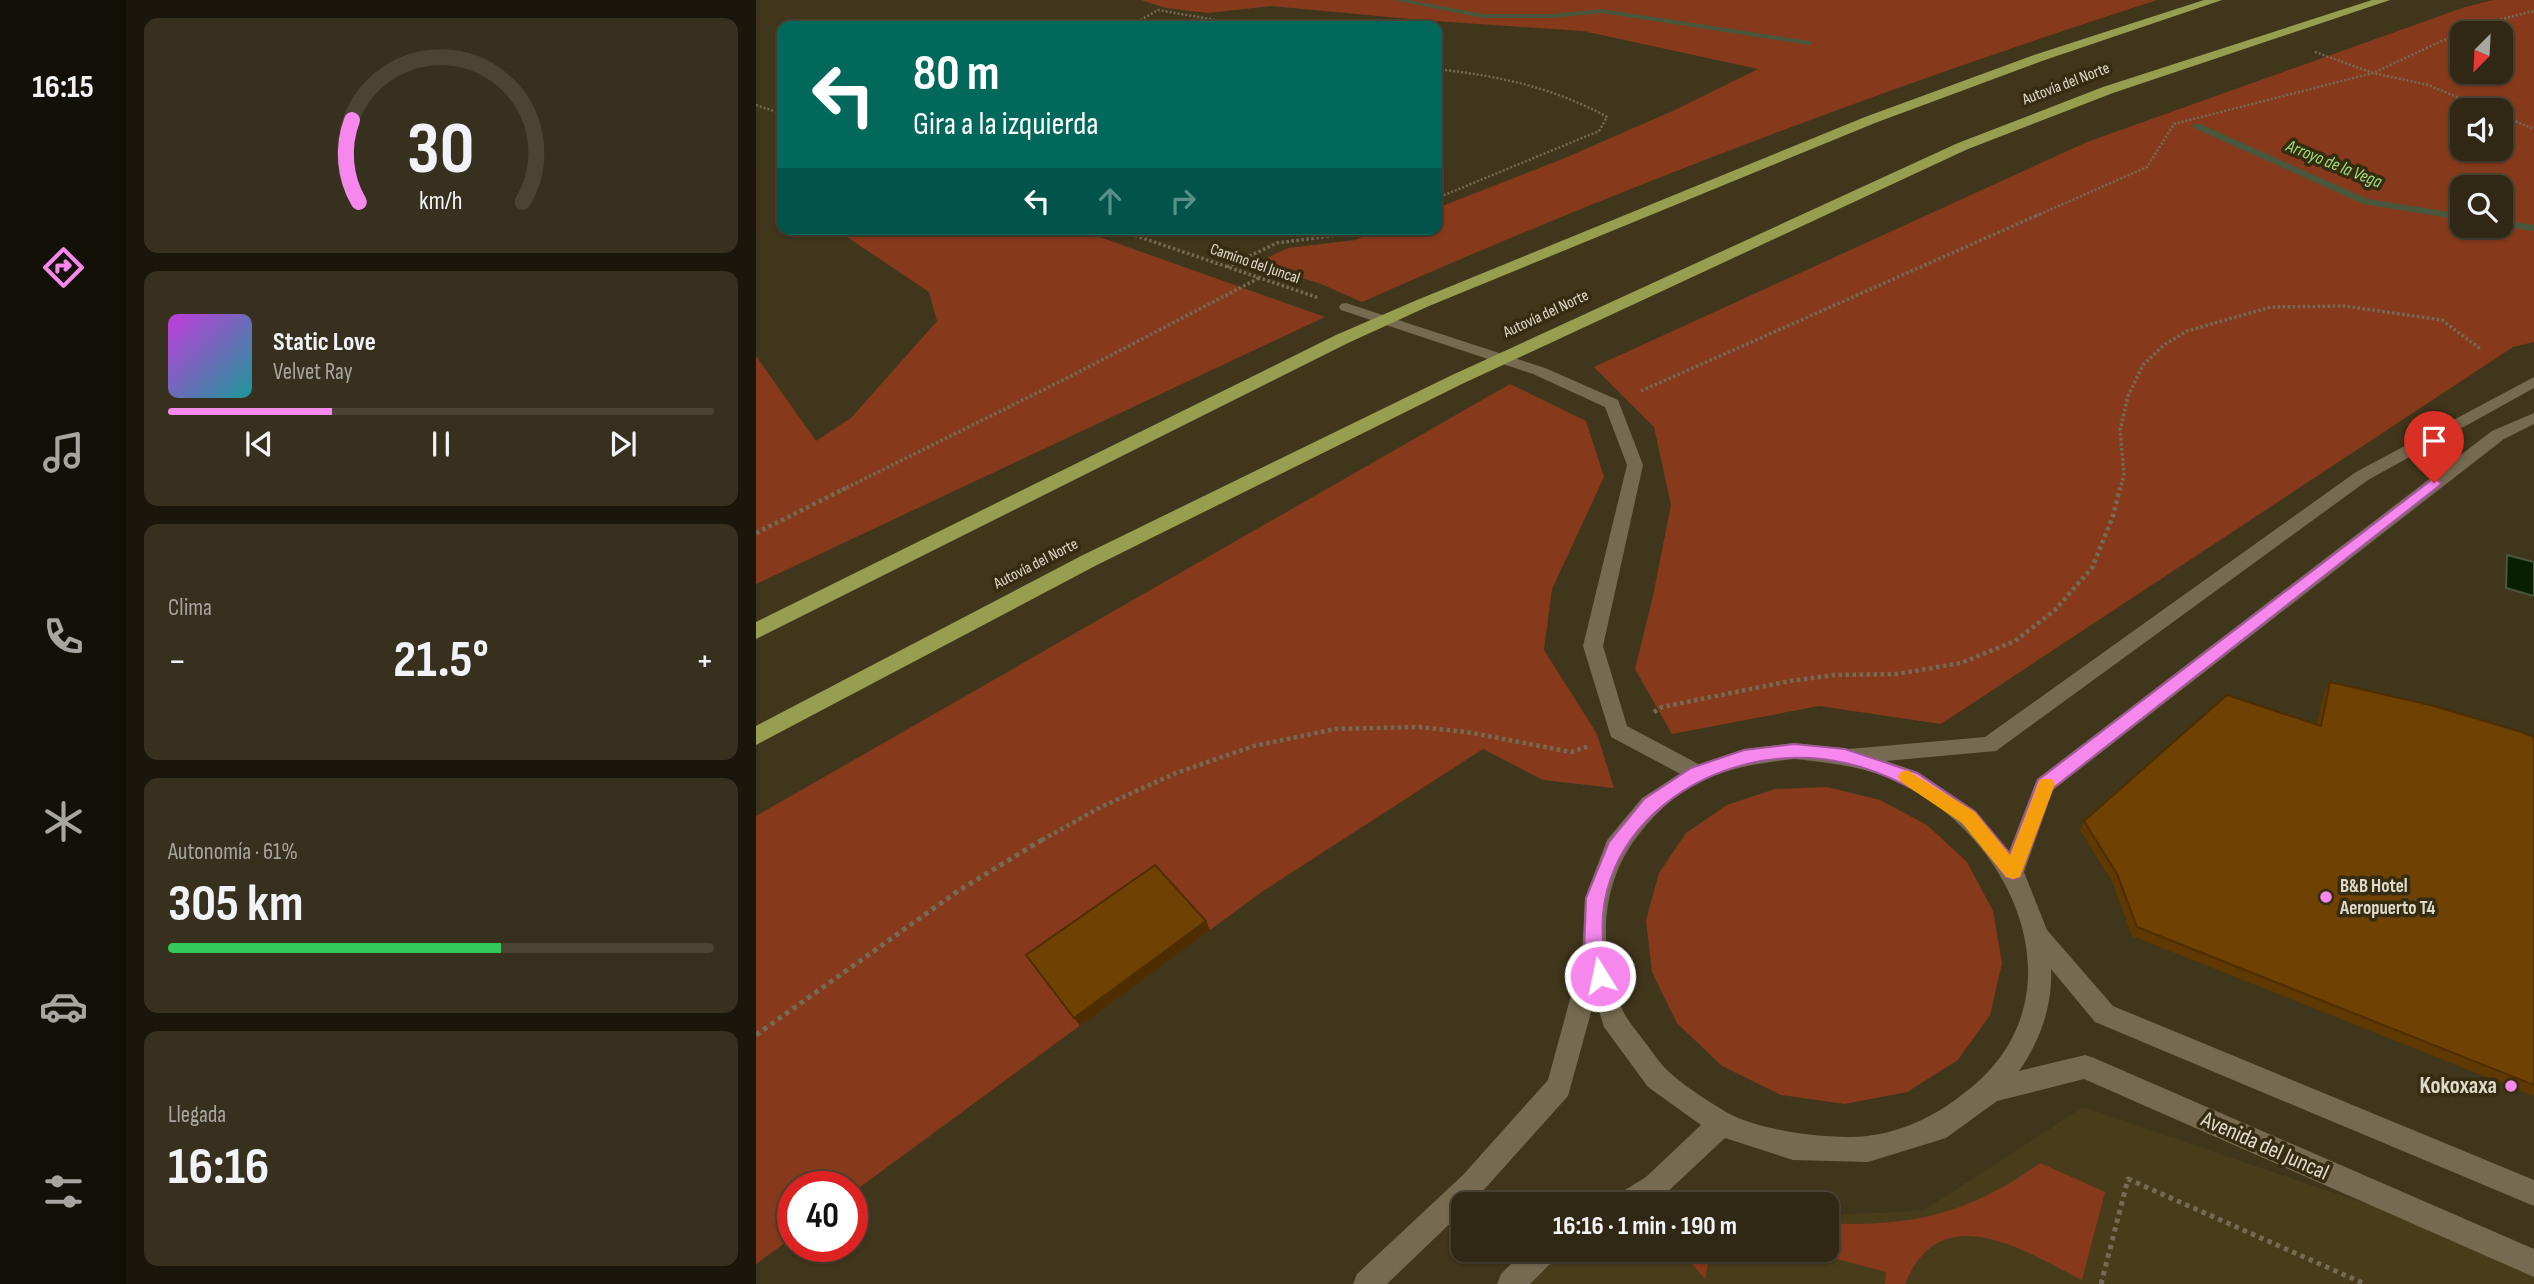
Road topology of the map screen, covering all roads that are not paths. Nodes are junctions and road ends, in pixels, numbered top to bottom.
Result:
1 (2216, 0) edge
2 (2384, 0) edge
3 (1346, 307) road end
4 (2534, 382) edge
5 (2534, 418) edge
6 (756, 631) edge
7 (756, 736) edge
8 (1845, 756) junction
9 (1697, 773) junction
10 (2013, 872) junction
11 (2038, 936) junction
12 (1594, 954) junction
13 (1991, 1090) junction
14 (1721, 1124) junction
15 (1645, 1192) edge
16 (2534, 1193) edge
17 (1532, 1262) edge
18 (2534, 1263) edge
19 (1367, 1284) edge
20 (1511, 1284) edge

1 - 6 highway, Autovía del Norte
2 - 7 highway, Autovía del Norte
3 - 9 street
4 - 8 street
5 - 10 street
8 - 9 street
8 - 10 street
9 - 12 street
10 - 11 street
11 - 13 street
11 - 16 street
12 - 14 street
12 - 19 street
13 - 14 street
13 - 18 street, Avenida del Juncal
14 - 15 street
17 - 20 street

